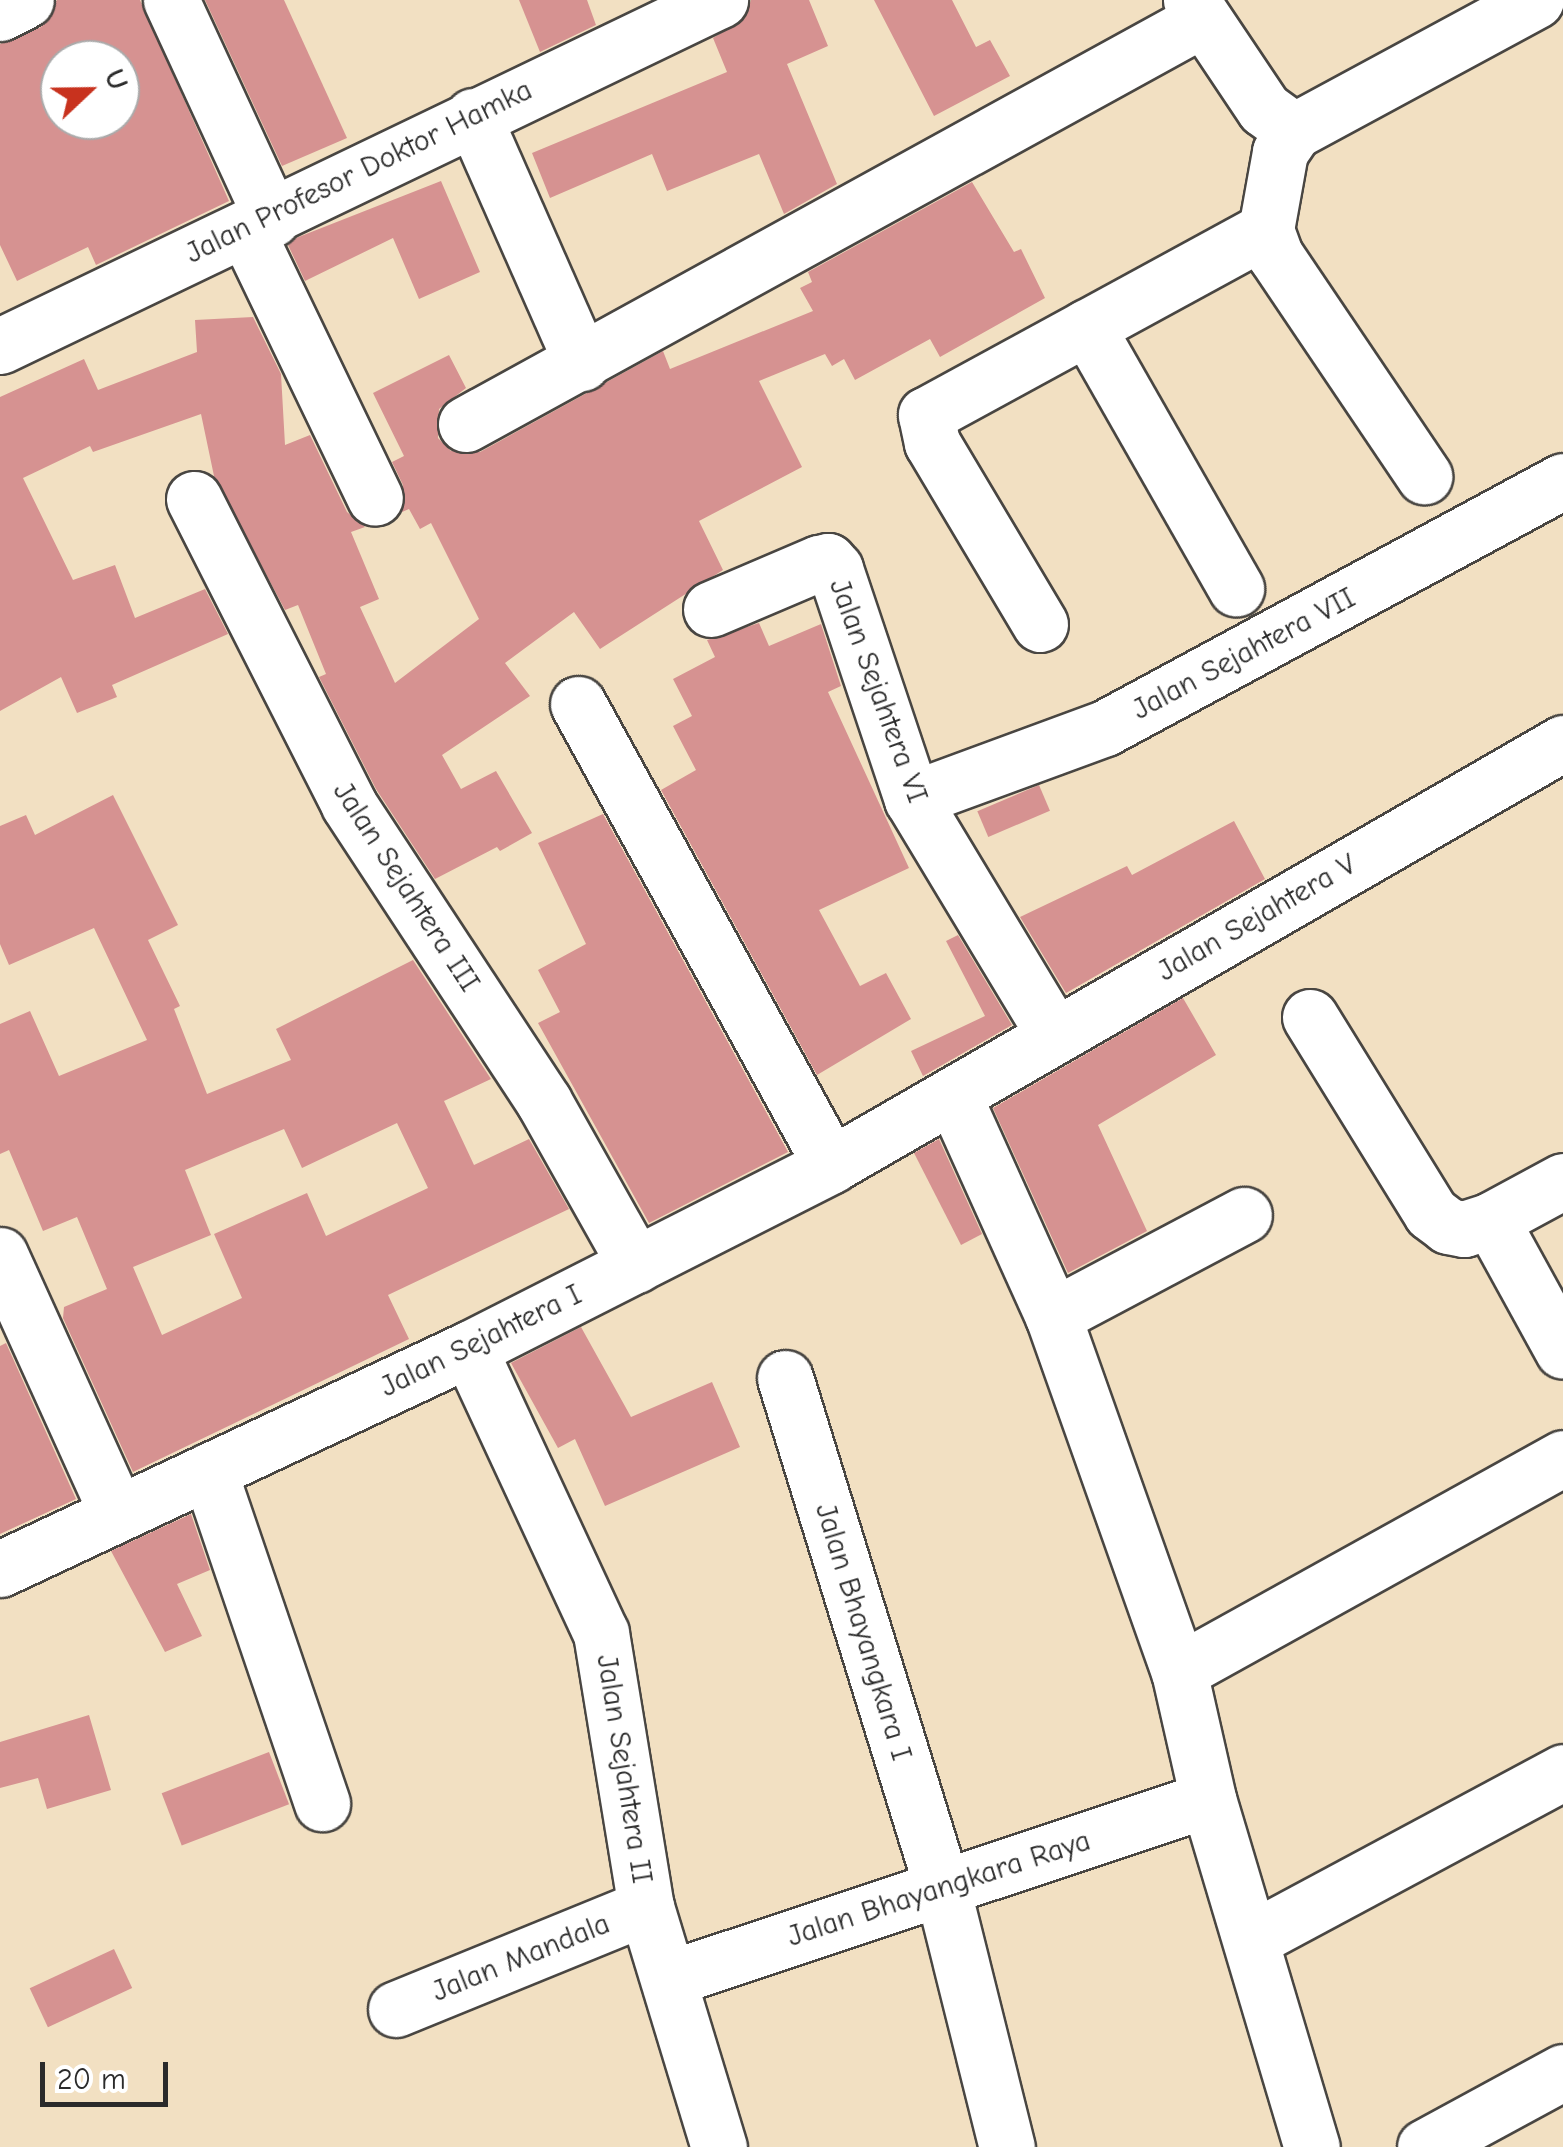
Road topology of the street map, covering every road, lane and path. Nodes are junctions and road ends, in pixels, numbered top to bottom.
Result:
1 (26, 0) edge
2 (171, 0) edge
3 (1536, 0) edge
4 (704, 3) edge
5 (1196, 10) edge
6 (0, 13) edge
7 (473, 116) junction
8 (1294, 131) junction
9 (259, 224) junction
10 (1266, 230) junction
11 (1088, 327) junction
12 (0, 346) edge
13 (582, 363) junction
14 (466, 424) dead end
15 (1424, 476) dead end
16 (1563, 481) edge
17 (374, 498) dead end
18 (194, 499) dead end
19 (1236, 588) dead end
20 (711, 609) dead end
21 (1040, 624) dead end
22 (578, 704) dead end
23 (1563, 743) edge
24 (912, 799) junction
25 (1310, 1017) dead end
26 (1054, 1034) junction
27 (954, 1098) junction
28 (832, 1165) junction
29 (1563, 1182) edge
30 (1244, 1215) dead end
31 (1491, 1220) junction
32 (0, 1255) edge
33 (636, 1265) junction
34 (1054, 1316) junction
35 (469, 1349) junction
36 (1563, 1351) edge
37 (785, 1378) dead end
38 (1563, 1458) edge
39 (209, 1471) junction
40 (117, 1513) junction
41 (0, 1569) edge
42 (1179, 1671) junction
43 (1563, 1772) edge
44 (1208, 1799) junction
45 (322, 1803) dead end
46 (942, 1887) junction
47 (646, 1906) junction
48 (1252, 1939) junction
49 (671, 1978) junction
50 (396, 2009) dead end
51 (1563, 2072) edge
52 (709, 2144) edge
53 (1006, 2147) edge
54 (1312, 2147) edge
55 (1426, 2147) edge

1 - 6 street
2 - 9 street
3 - 8 street
4 - 7 street, Jalan Profesor Doktor Hamka
5 - 8 street
5 - 13 street
7 - 9 street, Jalan Profesor Doktor Hamka
7 - 13 street
8 - 10 street
9 - 12 street, Jalan Profesor Doktor Hamka
9 - 17 street
10 - 11 street
10 - 15 street
11 - 19 street
11 - 21 street
13 - 14 street
16 - 24 street, Jalan Sejahtera VII
18 - 33 street, Jalan Sejahtera III
20 - 24 street, Jalan Sejahtera VI
22 - 28 street
23 - 26 street, Jalan Sejahtera V
24 - 26 street, Jalan Sejahtera VI
25 - 31 street
26 - 27 street, Jalan Sejahtera V
27 - 28 street, Jalan Sejahtera I
27 - 34 street
28 - 33 street, Jalan Sejahtera I
29 - 31 street
30 - 34 street
31 - 36 street
32 - 40 street
33 - 35 street, Jalan Sejahtera I
34 - 42 street
35 - 39 street, Jalan Sejahtera I
35 - 47 street, Jalan Sejahtera II
37 - 46 street, Jalan Bhayangkara I
38 - 42 street
39 - 40 street, Jalan Sejahtera I
39 - 45 street
40 - 41 street, Jalan Sejahtera I
42 - 44 street
43 - 48 street
44 - 46 street, Jalan Bhayangkara Raya
44 - 48 street
46 - 49 street, Jalan Bhayangkara Raya
46 - 53 street, Jalan Bhayangkara I
47 - 49 street, Jalan Sejahtera II
47 - 50 street, Jalan Mandala
48 - 54 street
49 - 52 street, Jalan Sejahtera II
51 - 55 street

